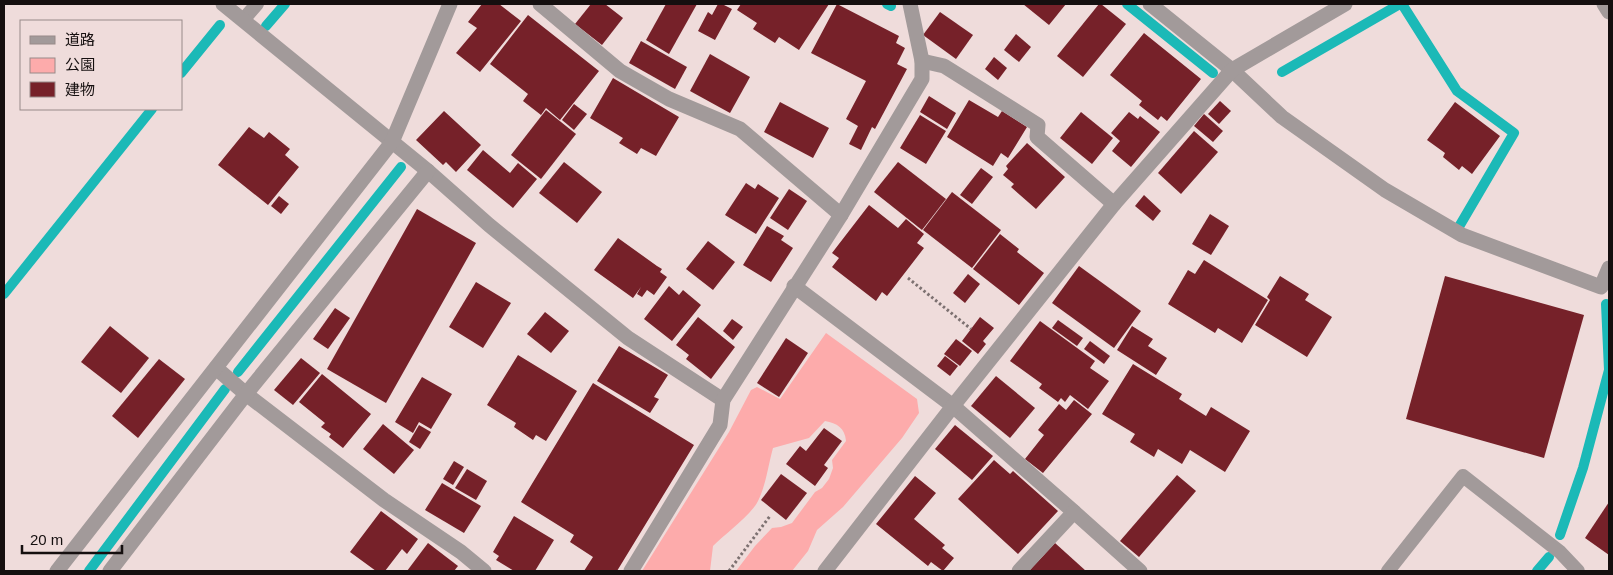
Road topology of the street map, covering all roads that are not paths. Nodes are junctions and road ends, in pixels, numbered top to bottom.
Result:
1 (223, 4) edge
2 (256, 4) edge
3 (450, 4) edge
4 (540, 4) edge
5 (909, 4) edge
6 (1150, 4) edge
7 (1345, 4) edge
8 (1604, 4) edge
9 (1609, 12) edge
10 (243, 20) junction
11 (922, 61) junction
12 (1232, 70) junction
13 (392, 142) junction
14 (428, 170) junction
15 (1114, 204) junction
16 (841, 215) junction
17 (1609, 268) edge
18 (794, 286) junction
19 (216, 368) junction
20 (246, 394) junction
21 (723, 400) junction
22 (953, 406) junction
23 (1074, 512) junction
24 (57, 571) edge
25 (110, 571) edge
26 (484, 571) edge
27 (631, 571) edge
28 (825, 571) edge
29 (1019, 571) edge
30 (1140, 571) edge
31 (1388, 571) edge
32 (1578, 571) edge

1 - 10 street
2 - 10 lane
3 - 13 street
4 - 16 street
5 - 11 street
6 - 12 street
7 - 12 street
8 - 9 street
10 - 13 street
11 - 15 street
11 - 16 street
12 - 15 street
12 - 17 street
13 - 14 street
13 - 19 street
14 - 20 street
14 - 21 street
15 - 22 street
16 - 18 street
18 - 21 street
18 - 22 street
19 - 20 street
19 - 24 street
20 - 25 street
20 - 26 street
21 - 27 street
22 - 23 street
22 - 28 street
23 - 29 street
23 - 30 street
31 - 32 lane

